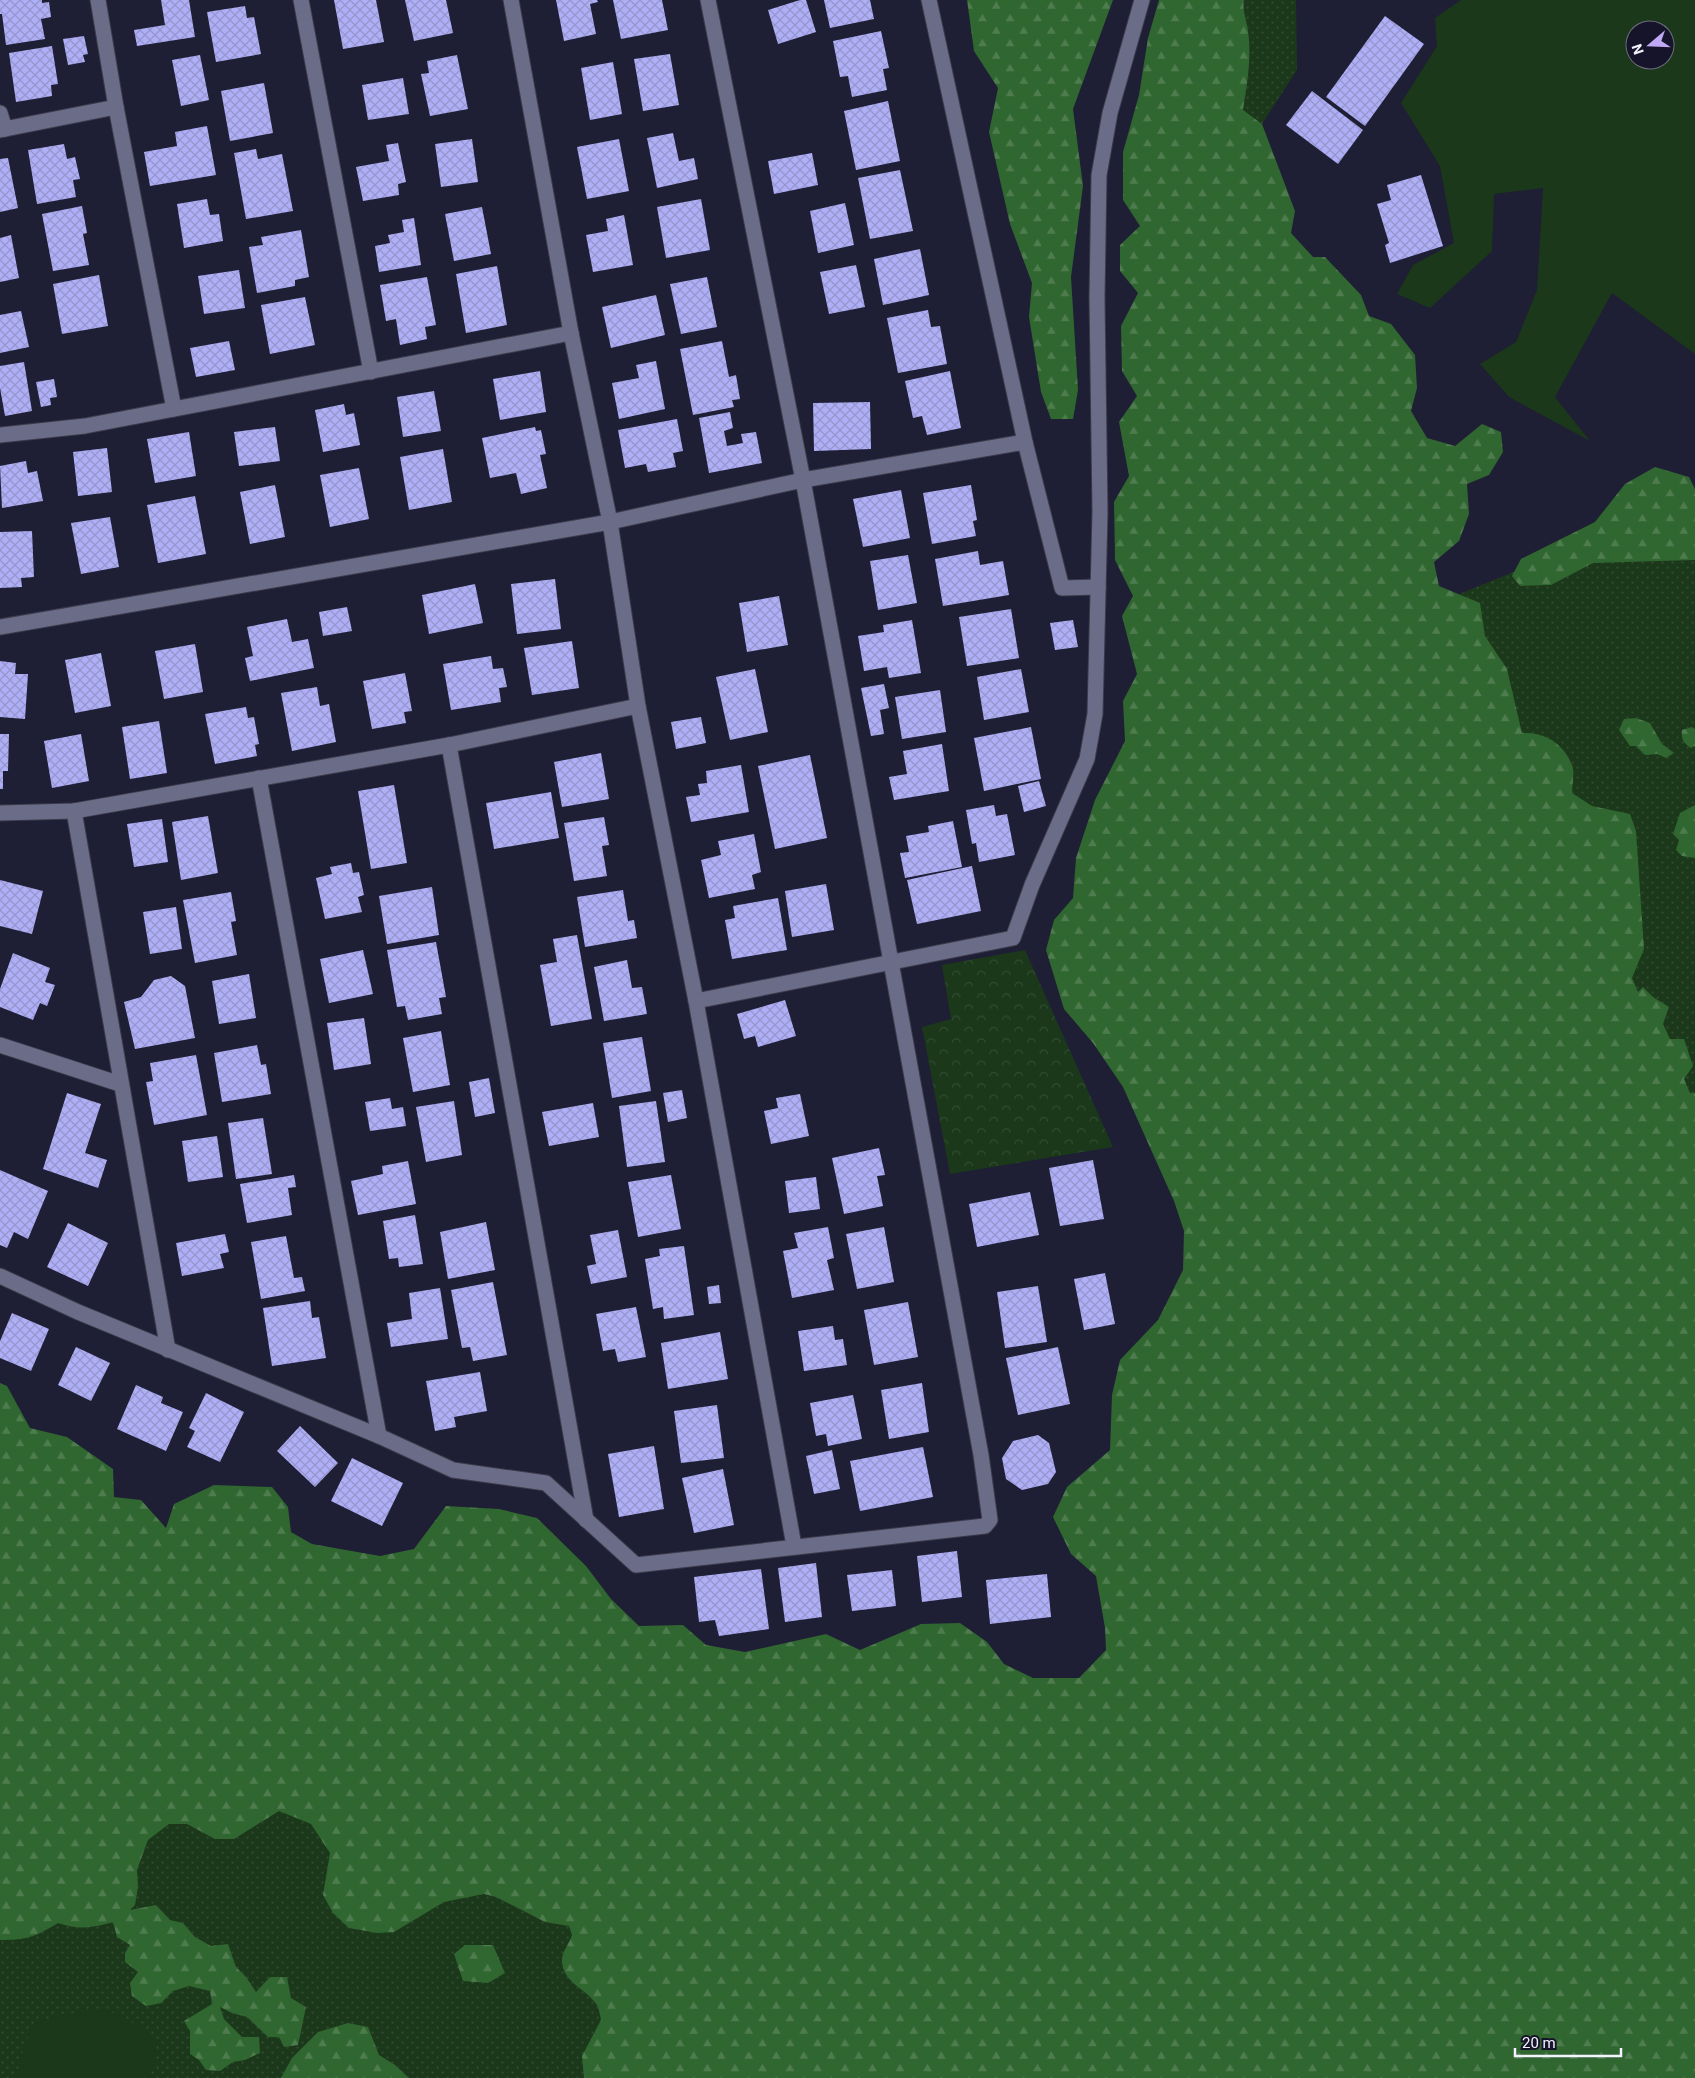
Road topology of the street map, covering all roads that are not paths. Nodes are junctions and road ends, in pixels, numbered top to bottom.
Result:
1 (98, 0) edge
2 (301, 0) edge
3 (511, 0) edge
4 (708, 0) edge
5 (928, 0) edge
6 (1142, 0) edge
7 (116, 107) junction
8 (0, 113) edge
9 (2, 129) edge
10 (571, 333) junction
11 (371, 372) junction
12 (174, 409) junction
13 (0, 435) edge
14 (1025, 442) junction
15 (803, 480) junction
16 (610, 522) junction
17 (1098, 587) junction
18 (0, 627) edge
19 (638, 706) junction
20 (449, 745) junction
21 (259, 778) junction
22 (74, 811) junction
23 (0, 812) edge
24 (890, 960) junction
25 (696, 1000) junction
26 (0, 1045) edge
27 (120, 1084) junction
28 (0, 1276) edge
29 (168, 1350) junction
30 (379, 1436) junction
31 (586, 1520) junction
32 (794, 1546) junction

1 - 7 street
2 - 11 street
3 - 10 street
4 - 15 street
5 - 14 street
6 - 17 street
7 - 9 street
7 - 12 street
8 - 9 street
10 - 11 street
10 - 16 street
11 - 12 street
12 - 13 street
14 - 15 street
14 - 17 street
15 - 16 street
15 - 24 street
16 - 18 street
16 - 19 street
17 - 24 street
19 - 20 street
19 - 25 street
20 - 21 street
20 - 31 street
21 - 22 street
21 - 30 street
22 - 23 street
22 - 27 street
24 - 25 street
24 - 32 street
25 - 32 street
26 - 27 street
27 - 29 street
28 - 29 street
29 - 30 street
30 - 31 street
31 - 32 street

